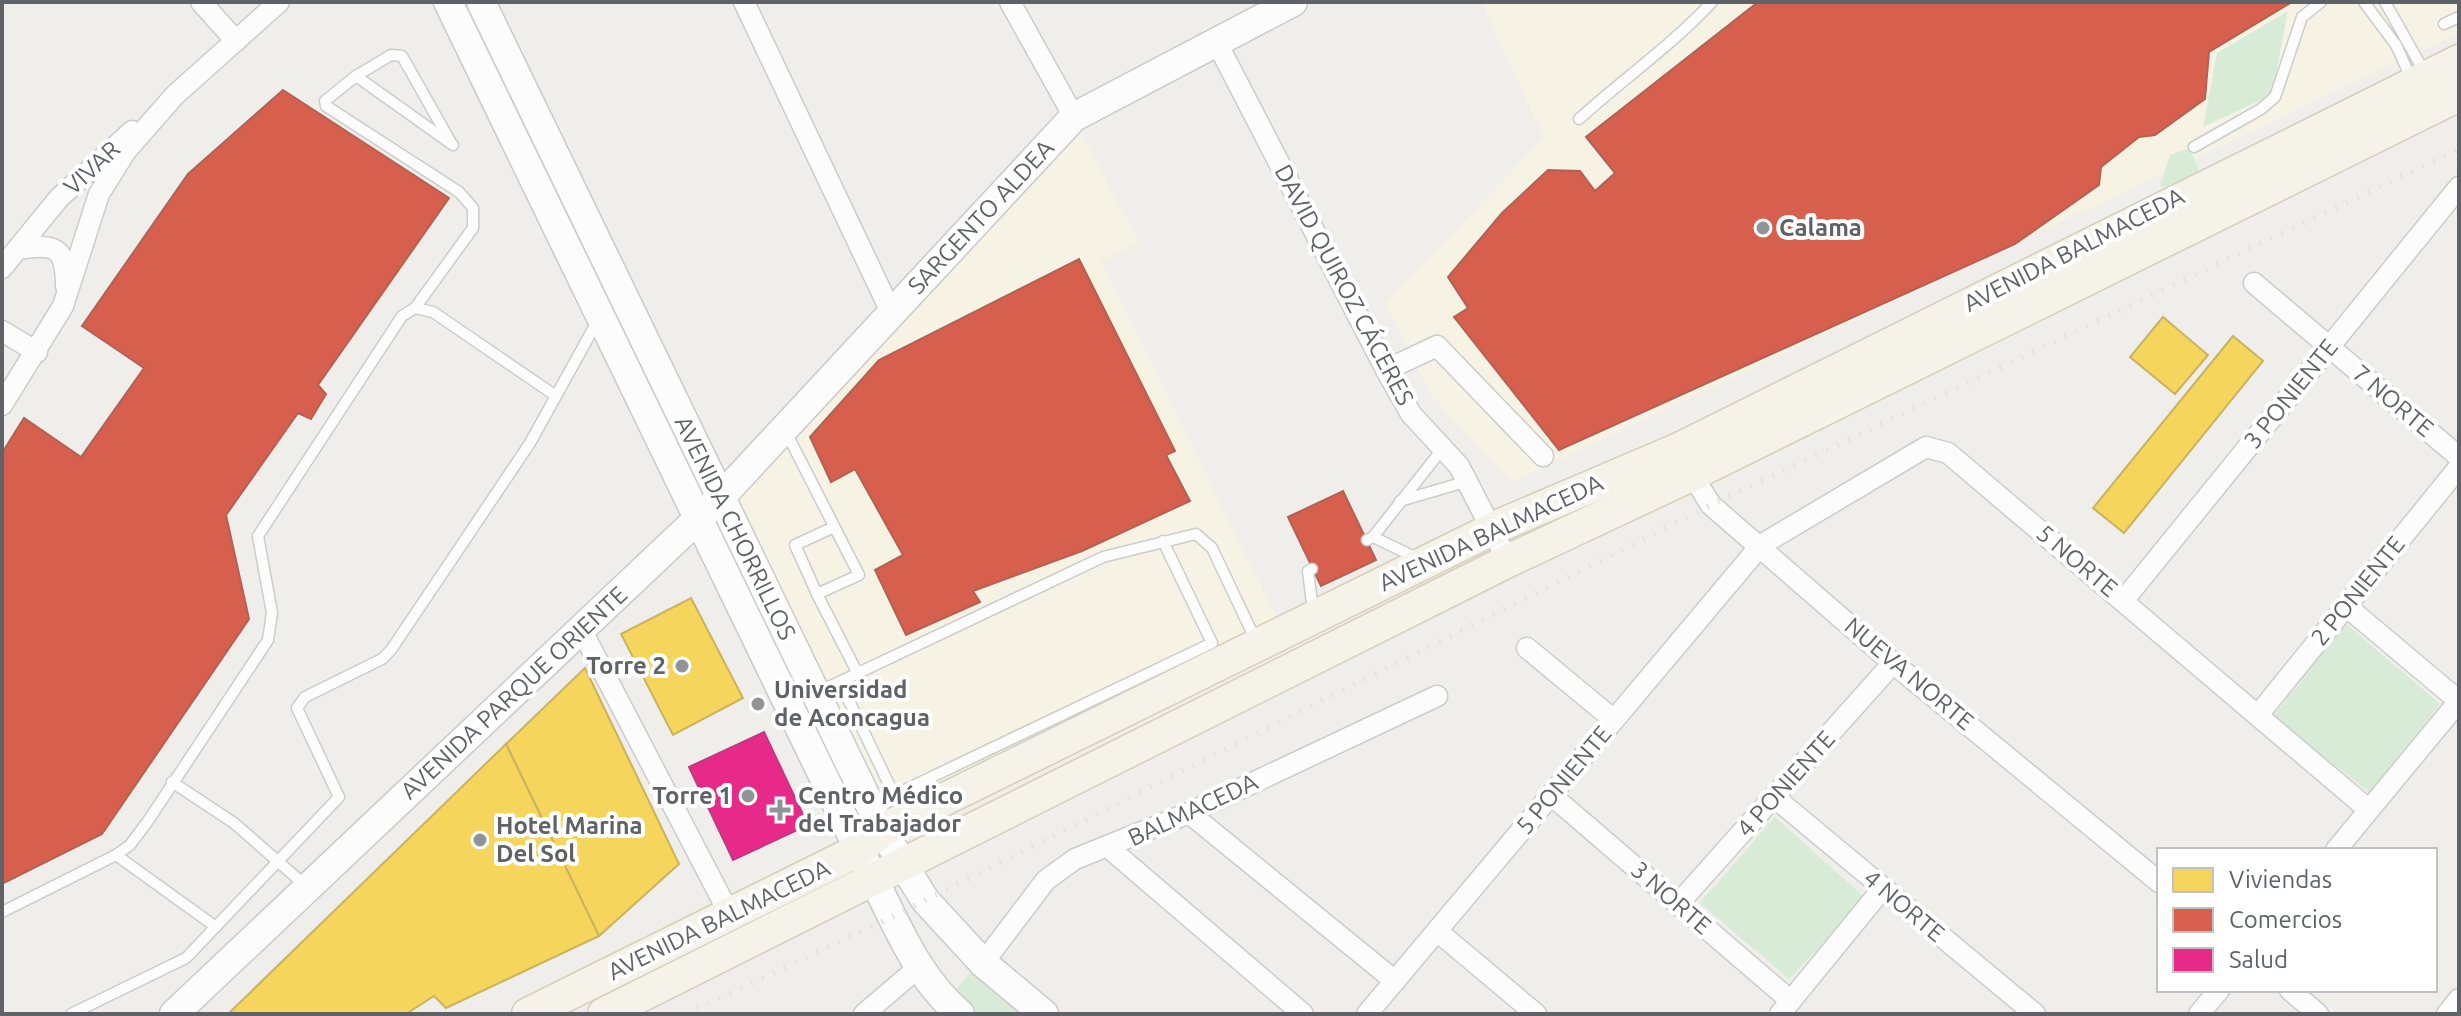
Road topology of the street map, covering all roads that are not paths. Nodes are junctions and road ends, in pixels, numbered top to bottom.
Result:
1 (201, 2) edge
2 (279, 2) edge
3 (448, 2) edge
4 (481, 2) edge
5 (744, 2) edge
6 (1010, 2) edge
7 (1293, 2) edge
8 (1712, 2) edge
9 (2321, 2) edge
10 (2364, 2) edge
11 (2385, 2) edge
12 (2459, 17) edge
13 (2444, 24) dead end
14 (236, 41) junction
15 (1216, 41) junction
16 (2459, 61) edge
17 (356, 76) junction
18 (2420, 80) junction
19 (175, 95) junction
20 (2459, 95) edge
21 (1074, 117) junction
22 (1579, 119) dead end
23 (2194, 147) dead end
24 (560, 167) junction
25 (534, 179) junction
26 (2455, 200) edge
27 (18, 249) junction
28 (2, 268) edge
29 (2254, 283) dead end
30 (66, 298) junction
31 (415, 308) junction
32 (891, 312) junction
33 (601, 316) junction
34 (2, 331) edge
35 (2329, 347) junction
36 (37, 352) junction
37 (1386, 370) junction
38 (556, 396) junction
39 (2, 405) edge
40 (784, 428) junction
41 (1443, 448) junction
42 (1543, 456) dead end
43 (2459, 457) edge
44 (1685, 462) junction
45 (2459, 467) edge
46 (1468, 481) junction
47 (720, 498) junction
48 (1398, 502) junction
49 (699, 519) junction
50 (834, 527) junction
51 (1491, 530) junction
52 (1163, 541) junction
53 (1761, 545) junction
54 (1508, 561) junction
55 (1425, 562) junction
56 (1312, 569) dead end
57 (817, 594) junction
58 (2123, 601) junction
59 (2346, 606) junction
60 (1313, 617) junction
61 (582, 631) junction
62 (1258, 645) junction
63 (1527, 648) dead end
64 (1893, 663) junction
65 (858, 674) junction
66 (828, 688) junction
67 (1437, 696) dead end
68 (2459, 701) edge
69 (2258, 715) junction
70 (1614, 720) junction
71 (172, 782) junction
72 (1551, 795) junction
73 (1774, 797) junction
74 (2369, 810) junction
75 (1189, 813) junction
76 (871, 840) junction
77 (1109, 848) junction
78 (2338, 848) edge
79 (116, 855) junction
80 (278, 859) junction
81 (905, 865) junction
82 (875, 880) junction
83 (2157, 880) edge
84 (307, 887) junction
85 (1883, 888) junction
86 (1678, 904) junction
87 (2, 912) edge
88 (730, 915) junction
89 (216, 927) junction
90 (1437, 931) junction
91 (983, 963) junction
92 (919, 967) junction
93 (1395, 981) junction
94 (2217, 992) edge
95 (2292, 992) edge
96 (2459, 999) edge
97 (1785, 1007) edge
98 (2022, 1010) edge
99 (71, 1014) edge
100 (174, 1014) edge
101 (190, 1014) edge
102 (528, 1014) edge
103 (604, 1014) edge
104 (864, 1014) edge
105 (960, 1014) edge
106 (1044, 1014) edge
107 (1303, 1014) edge
108 (1367, 1014) edge
109 (1536, 1014) edge
110 (2199, 1014) edge
111 (2318, 1014) edge
112 (2447, 1014) edge

1 - 14 street
2 - 14 street
3 - 25 street, AVENIDA CHORRILLOS
4 - 24 street, AVENIDA CHORRILLOS
5 - 32 street
6 - 21 street
7 - 15 street, SARGENTO ALDEA
8 - 22 lane
9 - 23 lane
10 - 18 lane
11 - 18 lane
12 - 13 lane
14 - 19 street
15 - 21 street, SARGENTO ALDEA
15 - 37 street, DAVID QUIROZ CÁCERES
16 - 18 main road, AVENIDA BALMACEDA
17 - 17 lane
17 - 31 lane
18 - 44 main road, AVENIDA BALMACEDA
19 - 27 street, VIVAR
19 - 30 street
20 - 44 main road, AVENIDA BALMACEDA
21 - 32 street, SARGENTO ALDEA
24 - 25 street
24 - 47 street, AVENIDA CHORRILLOS
25 - 33 street, AVENIDA CHORRILLOS
26 - 35 street, 3 PONIENTE
27 - 28 street, VIVAR
27 - 30 street
29 - 35 street, 7 NORTE
30 - 36 street
31 - 38 lane
31 - 71 lane
32 - 40 street, SARGENTO ALDEA
33 - 38 lane
33 - 49 street, AVENIDA CHORRILLOS
34 - 36 street
35 - 43 street, 7 NORTE
35 - 58 street, 3 PONIENTE
36 - 39 street
37 - 41 street, DAVID QUIROZ CÁCERES
37 - 42 street
38 - 80 lane
40 - 47 street, SARGENTO ALDEA
40 - 50 lane
41 - 46 street, DAVID QUIROZ CÁCERES
41 - 48 lane
44 - 51 main road, AVENIDA BALMACEDA
44 - 53 street, NUEVA NORTE
44 - 54 main road, AVENIDA BALMACEDA
45 - 59 street, 2 PONIENTE
46 - 48 lane
46 - 51 street, DAVID QUIROZ CÁCERES
47 - 49 street, AVENIDA PARQUE ORIENTE
47 - 66 street, AVENIDA CHORRILLOS
48 - 55 lane
49 - 61 street, AVENIDA PARQUE ORIENTE
49 - 76 street, AVENIDA CHORRILLOS
50 - 57 lane
50 - 57 lane
51 - 54 street, DAVID QUIROZ CÁCERES
51 - 55 main road, AVENIDA BALMACEDA
52 - 62 lane
52 - 65 lane
52 - 66 lane
53 - 58 street, 5 NORTE
53 - 64 street, NUEVA NORTE
53 - 70 street, 5 PONIENTE
54 - 81 main road, AVENIDA BALMACEDA
55 - 60 main road, AVENIDA BALMACEDA
56 - 60 lane
57 - 65 lane
58 - 69 street, 5 NORTE
59 - 68 street
59 - 69 street, 2 PONIENTE
60 - 62 main road, AVENIDA BALMACEDA
61 - 84 street, AVENIDA PARQUE ORIENTE
61 - 88 street
62 - 76 main road, AVENIDA BALMACEDA
63 - 70 street
64 - 73 street, 4 PONIENTE
64 - 83 street, NUEVA NORTE
65 - 66 lane
66 - 76 street, AVENIDA CHORRILLOS
67 - 75 street, BALMACEDA
68 - 74 street
69 - 74 street, 5 NORTE
70 - 72 street, 5 PONIENTE
71 - 79 lane
71 - 80 lane
72 - 86 street, 3 NORTE
72 - 90 street, 5 PONIENTE
73 - 85 street, 4 NORTE
73 - 86 street, 4 PONIENTE
74 - 78 street
75 - 77 street, BALMACEDA
75 - 93 street
76 - 81 street, AVENIDA CHORRILLOS
76 - 82 street
76 - 88 main road, AVENIDA BALMACEDA
77 - 91 street, BALMACEDA
77 - 107 street
79 - 87 lane
79 - 89 lane
80 - 84 lane
80 - 89 lane
81 - 82 main road, AVENIDA BALMACEDA
81 - 91 street, AVENIDA CHORRILLOS
82 - 92 street
82 - 103 main road, AVENIDA BALMACEDA
84 - 100 street, AVENIDA PARQUE ORIENTE
84 - 101 street, AVENIDA PARQUE ORIENTE
85 - 97 street
85 - 98 street, 4 NORTE
86 - 97 street, 3 NORTE
88 - 102 main road, AVENIDA BALMACEDA
89 - 99 lane
90 - 93 street, 5 PONIENTE
90 - 109 street
91 - 106 street, AVENIDA CHORRILLOS
92 - 104 street
92 - 105 street
93 - 108 street, 5 PONIENTE
94 - 110 street
95 - 111 street
96 - 112 street

